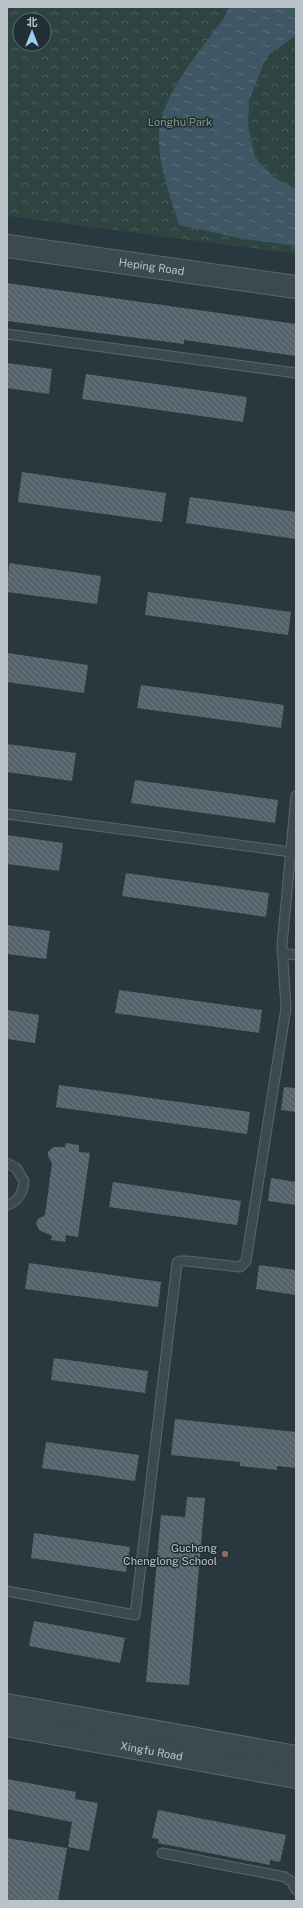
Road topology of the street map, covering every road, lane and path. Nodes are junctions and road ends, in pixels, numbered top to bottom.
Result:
1 (7, 246) edge
2 (296, 287) edge
3 (7, 334) edge
4 (296, 374) edge
5 (296, 796) edge
6 (7, 814) edge
7 (291, 852) junction
8 (282, 953) junction
9 (296, 954) edge
10 (7, 1163) edge
11 (7, 1205) edge
12 (7, 1591) edge
13 (7, 1705) edge
14 (7, 1725) edge
15 (296, 1757) edge
16 (296, 1777) edge
17 (162, 1853) dead end
18 (296, 1890) edge

1 - 2 street, Heping Road
3 - 4 lane
5 - 7 lane
6 - 7 lane
7 - 8 lane
8 - 9 lane
8 - 12 lane
10 - 11 lane
13 - 15 street, Xingfu Road
14 - 16 street, Xingfu Road
17 - 18 lane

